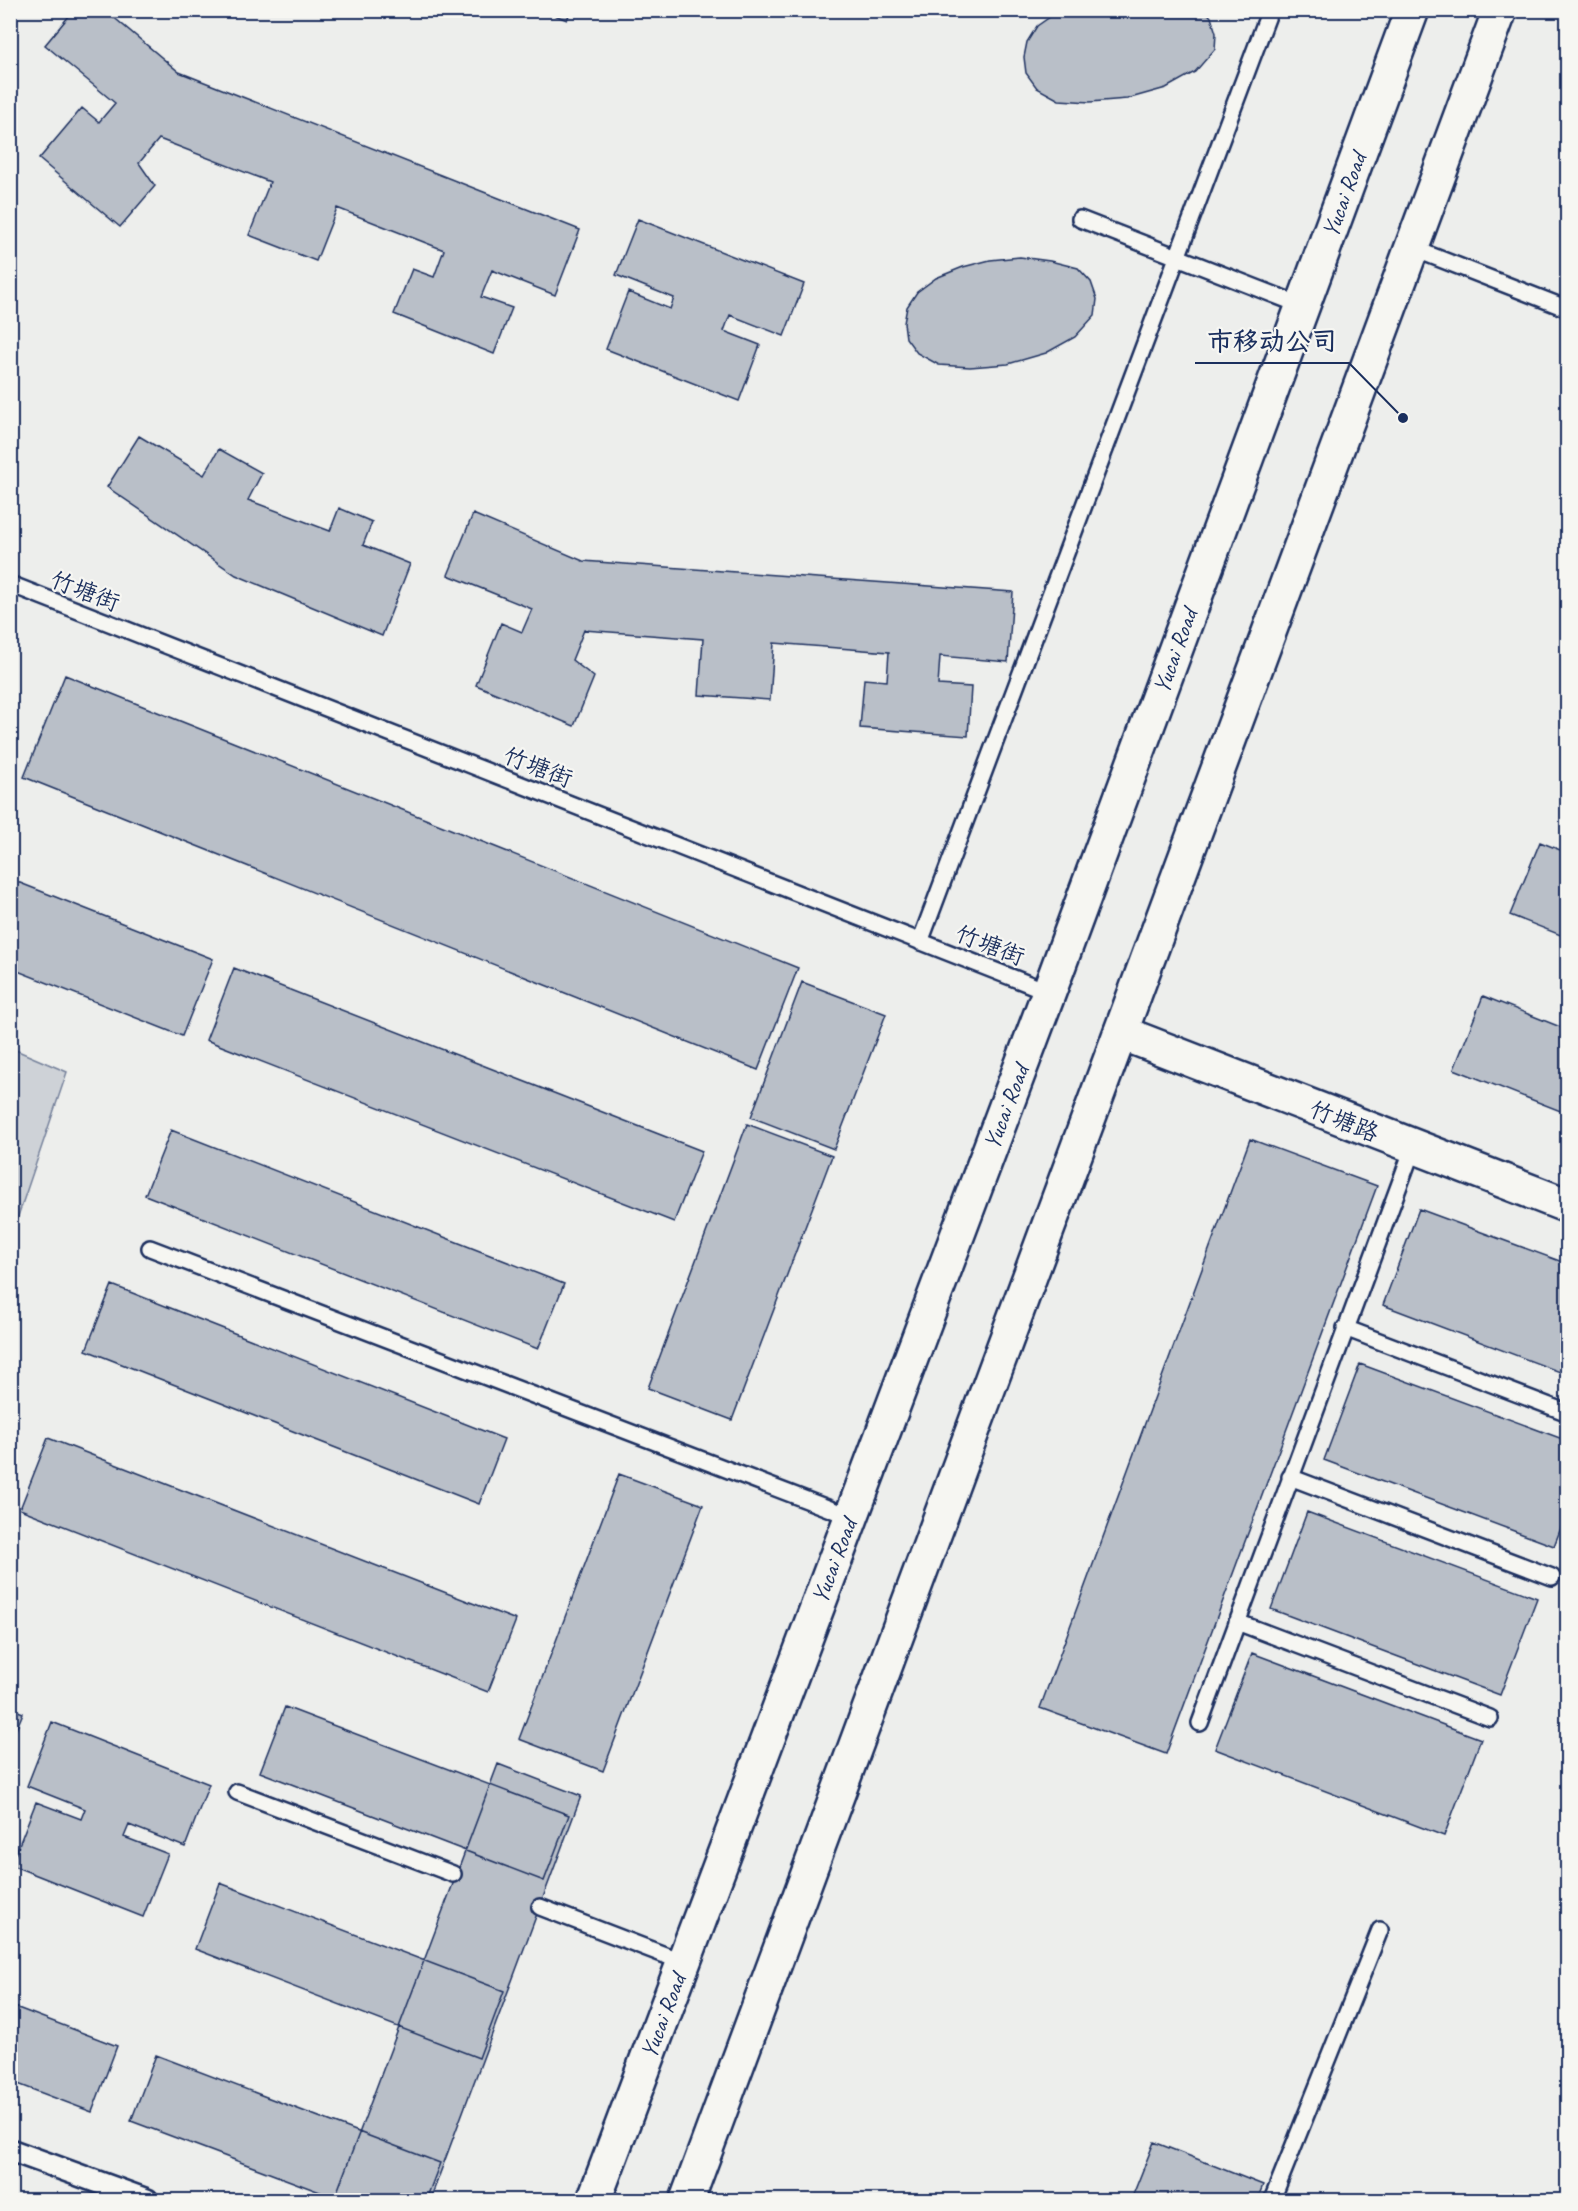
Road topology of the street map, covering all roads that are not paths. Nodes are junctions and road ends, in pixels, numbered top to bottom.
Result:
1 (1270, 10) edge
2 (1412, 10) edge
3 (1500, 10) edge
4 (1080, 219) dead end
5 (1412, 248) junction
6 (1178, 257) junction
7 (1303, 306) junction
8 (1568, 309) edge
9 (10, 584) edge
10 (920, 942) junction
11 (1049, 992) junction
12 (1122, 1033) junction
13 (1413, 1148) junction
14 (1568, 1206) edge
15 (150, 1248) dead end
16 (1345, 1328) junction
17 (1568, 1413) edge
18 (1290, 1477) junction
19 (851, 1517) junction
20 (1552, 1577) dead end
21 (1238, 1622) junction
22 (1490, 1718) dead end
23 (1200, 1723) dead end
24 (237, 1792) dead end
25 (453, 1874) dead end
26 (540, 1907) dead end
27 (1380, 1930) dead end
28 (683, 1962) junction
29 (10, 2150) edge
30 (147, 2200) edge
31 (594, 2200) edge
32 (687, 2200) edge
33 (1272, 2200) edge

1 - 6 lane
2 - 7 main road, Yucai Road
3 - 5 main road
4 - 6 lane
5 - 8 lane
5 - 12 main road
6 - 7 lane
6 - 10 lane
7 - 11 main road, Yucai Road
9 - 10 lane, 竹塘街
10 - 11 lane, 竹塘街
11 - 19 main road, Yucai Road
12 - 13 main road, 竹塘路
12 - 32 main road
13 - 14 main road, 竹塘路
13 - 16 lane
15 - 19 lane
16 - 17 lane
16 - 18 lane
18 - 20 lane
18 - 21 lane
19 - 28 main road, Yucai Road
21 - 22 lane
21 - 23 lane
24 - 25 lane
26 - 28 lane
27 - 33 lane
28 - 31 main road, Yucai Road
29 - 30 street

